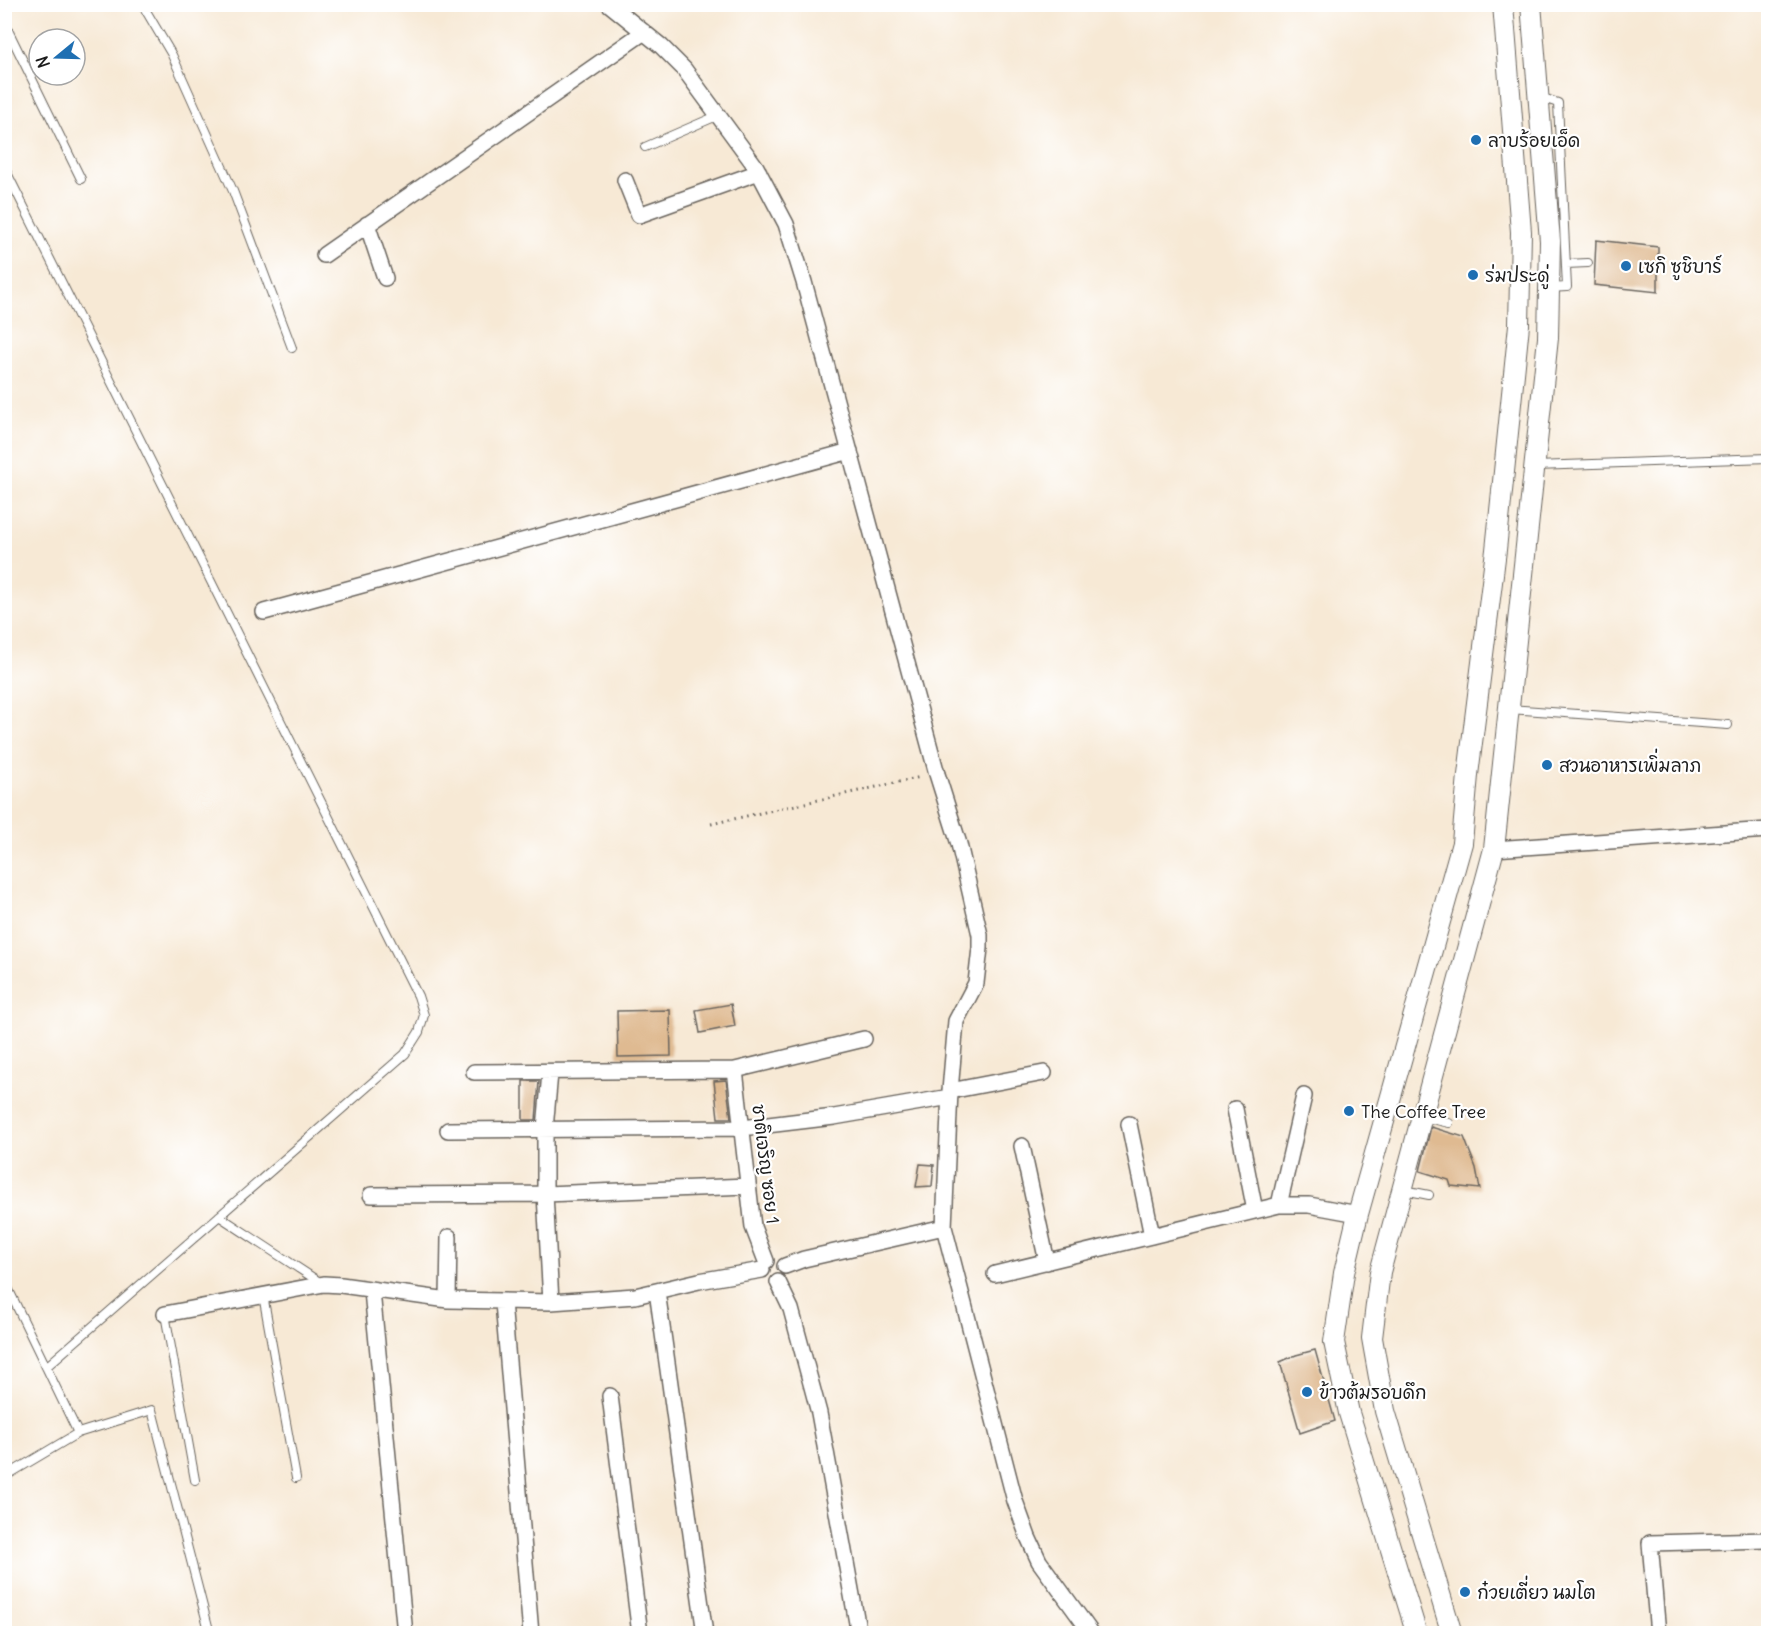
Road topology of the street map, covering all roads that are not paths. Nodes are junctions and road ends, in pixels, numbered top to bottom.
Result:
1 (9, 4) edge
2 (142, 4) edge
3 (609, 4) edge
4 (1503, 4) edge
5 (1531, 4) edge
6 (4, 8) edge
7 (4, 22) edge
8 (644, 32) junction
9 (1538, 96) junction
10 (719, 115) junction
11 (645, 147) dead end
12 (4, 167) edge
13 (759, 172) junction
14 (81, 179) dead end
15 (625, 180) dead end
16 (367, 224) junction
17 (324, 255) dead end
18 (1566, 264) junction
19 (1588, 264) dead end
20 (385, 278) dead end
21 (1549, 288) junction
22 (292, 348) dead end
23 (850, 451) junction
24 (1768, 458) edge
25 (1533, 466) junction
26 (264, 612) dead end
27 (1480, 678) junction
28 (1511, 682) junction
29 (1508, 709) junction
30 (1728, 726) dead end
31 (1768, 830) edge
32 (1494, 849) junction
33 (864, 1039) dead end
34 (735, 1070) junction
35 (474, 1072) dead end
36 (550, 1073) junction
37 (1044, 1073) dead end
38 (950, 1094) junction
39 (1304, 1096) dead end
40 (1235, 1109) dead end
41 (1422, 1117) junction
42 (1449, 1123) dead end
43 (1129, 1124) dead end
44 (742, 1128) junction
45 (545, 1129) junction
46 (448, 1130) dead end
47 (1022, 1146) dead end
48 (748, 1186) junction
49 (1402, 1190) junction
50 (545, 1194) junction
51 (370, 1195) dead end
52 (1429, 1196) dead end
53 (1279, 1205) junction
54 (1255, 1211) junction
55 (1358, 1214) junction
56 (219, 1216) junction
57 (944, 1227) junction
58 (1152, 1236) junction
59 (449, 1237) dead end
60 (1047, 1262) junction
61 (764, 1266) junction
62 (785, 1266) junction
63 (996, 1274) dead end
64 (4, 1280) edge
65 (778, 1282) junction
66 (324, 1284) junction
67 (372, 1291) junction
68 (657, 1291) junction
69 (263, 1296) junction
70 (448, 1300) junction
71 (503, 1302) junction
72 (551, 1302) junction
73 (165, 1314) joint
74 (46, 1367) junction
75 (610, 1396) dead end
76 (78, 1433) junction
77 (4, 1477) edge
78 (296, 1478) dead end
79 (195, 1480) dead end
80 (1768, 1540) edge
81 (210, 1634) edge
82 (405, 1634) edge
83 (531, 1634) edge
84 (640, 1634) edge
85 (705, 1634) edge
86 (859, 1634) edge
87 (1092, 1634) edge
88 (1417, 1634) edge
89 (1452, 1634) edge
90 (1658, 1634) edge

1 - 6 lane
2 - 22 lane
3 - 8 street
4 - 27 street
5 - 9 street
7 - 14 lane
8 - 10 street
8 - 16 street
9 - 18 lane
9 - 21 street
10 - 11 lane
10 - 13 street
12 - 56 lane
13 - 15 street
13 - 23 street
16 - 17 street
16 - 20 street
18 - 19 lane
18 - 21 lane
21 - 25 street
23 - 26 street
23 - 38 street
24 - 25 lane
25 - 28 street
27 - 28 street
27 - 55 street
28 - 29 street
29 - 30 lane
29 - 32 street
31 - 32 street
32 - 41 street
33 - 34 street
34 - 36 street
34 - 44 street, ชาติเจริญ ซอย 1
35 - 36 street
36 - 45 street
37 - 38 street
38 - 44 street
38 - 57 street
39 - 53 street
40 - 54 street
41 - 42 lane
41 - 49 street
43 - 58 street
44 - 45 street
44 - 48 street, ชาติเจริญ ซอย 1
45 - 46 street
45 - 50 street
47 - 60 street
48 - 50 street
48 - 61 street, ชาติเจริญ ซอย 1
49 - 52 lane
49 - 89 street
50 - 51 street
50 - 72 street
53 - 54 street
53 - 55 street
54 - 58 street
55 - 88 street
56 - 66 lane
56 - 74 lane
57 - 62 street
57 - 87 street
58 - 60 street
59 - 70 street
60 - 63 street
61 - 62 street
61 - 65 street
61 - 68 street
62 - 65 street
64 - 74 lane
65 - 86 street
66 - 67 street
66 - 69 street
67 - 70 street
67 - 82 street
68 - 72 street
68 - 85 street
69 - 73 street
69 - 78 lane
70 - 71 street
71 - 72 street
71 - 83 street
73 - 79 lane
74 - 76 lane
75 - 84 street
76 - 77 lane
76 - 81 lane
80 - 90 street

